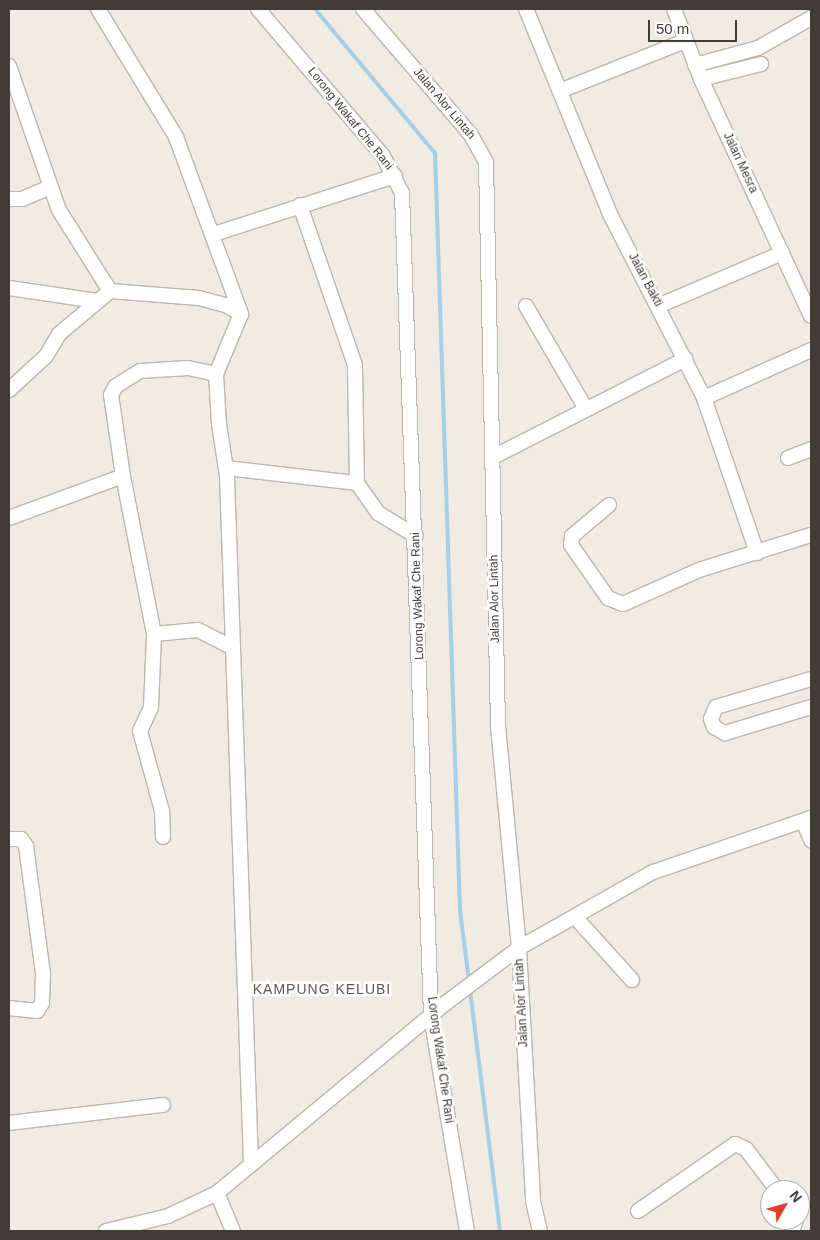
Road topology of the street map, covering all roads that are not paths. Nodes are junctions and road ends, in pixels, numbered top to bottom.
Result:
1 (98, 9) edge
2 (258, 9) edge
3 (363, 9) edge
4 (526, 9) edge
5 (674, 9) edge
6 (811, 18) edge
7 (685, 41) junction
8 (761, 64) dead end
9 (695, 65) junction
10 (9, 66) edge
11 (701, 79) junction
12 (560, 91) junction
13 (396, 176) junction
14 (50, 186) junction
15 (9, 199) edge
16 (300, 205) junction
17 (214, 234) junction
18 (782, 253) junction
19 (9, 288) edge
20 (110, 291) junction
21 (97, 301) junction
22 (526, 306) dead end
23 (658, 306) junction
24 (810, 310) edge
25 (241, 314) junction
26 (811, 350) edge
27 (684, 359) junction
28 (216, 374) junction
29 (9, 390) edge
30 (704, 398) junction
31 (586, 409) junction
32 (811, 449) edge
33 (492, 457) junction
34 (788, 458) dead end
35 (227, 468) junction
36 (123, 476) junction
37 (357, 483) junction
38 (609, 505) dead end
39 (9, 518) edge
40 (811, 535) edge
41 (416, 536) junction
42 (757, 553) junction
43 (154, 634) junction
44 (233, 648) junction
45 (811, 680) edge
46 (811, 707) edge
47 (807, 819) edge
48 (163, 838) dead end
49 (9, 839) edge
50 (811, 840) edge
51 (575, 916) junction
52 (519, 948) junction
53 (632, 980) dead end
54 (9, 1008) edge
55 (432, 1016) junction
56 (163, 1105) dead end
57 (9, 1123) edge
58 (251, 1164) junction
59 (769, 1180) edge
60 (217, 1193) junction
61 (638, 1211) dead end
62 (106, 1231) edge
63 (233, 1231) edge
64 (467, 1231) edge
65 (540, 1231) edge

1 - 17 street
2 - 13 street, Lorong Wakaf Che Rani
3 - 33 street, Jalan Alor Lintah
4 - 12 street, Jalan Bakti
5 - 7 street, Jalan Mesra
6 - 9 street
7 - 9 street, Jalan Mesra
7 - 12 street
8 - 11 street
9 - 11 street, Jalan Mesra
10 - 14 street
11 - 18 street, Jalan Mesra
12 - 23 street, Jalan Bakti
13 - 16 street
13 - 41 street, Lorong Wakaf Che Rani
14 - 15 street
14 - 20 street
16 - 17 street
16 - 37 street
17 - 25 street
18 - 23 street
18 - 24 street, Jalan Mesra
19 - 21 street
20 - 21 street
20 - 25 street
21 - 29 street
22 - 31 street
23 - 27 street, Jalan Bakti
25 - 28 street
26 - 30 street
27 - 30 street, Jalan Bakti
27 - 31 street
28 - 35 street
28 - 36 street
30 - 42 street, Jalan Bakti
31 - 33 street
32 - 34 street
33 - 52 street, Jalan Alor Lintah
35 - 37 street
35 - 44 street
36 - 39 street
36 - 43 street
37 - 41 street
38 - 42 street
40 - 42 street
41 - 55 street, Lorong Wakaf Che Rani
43 - 44 street
43 - 48 street
44 - 58 street
45 - 46 street
47 - 50 street
47 - 51 street
49 - 54 street
51 - 52 street
51 - 53 street
52 - 55 street
52 - 65 street, Jalan Alor Lintah
55 - 58 street
55 - 64 street, Lorong Wakaf Che Rani
56 - 57 street
58 - 60 street
59 - 61 street
60 - 62 street
60 - 63 street

